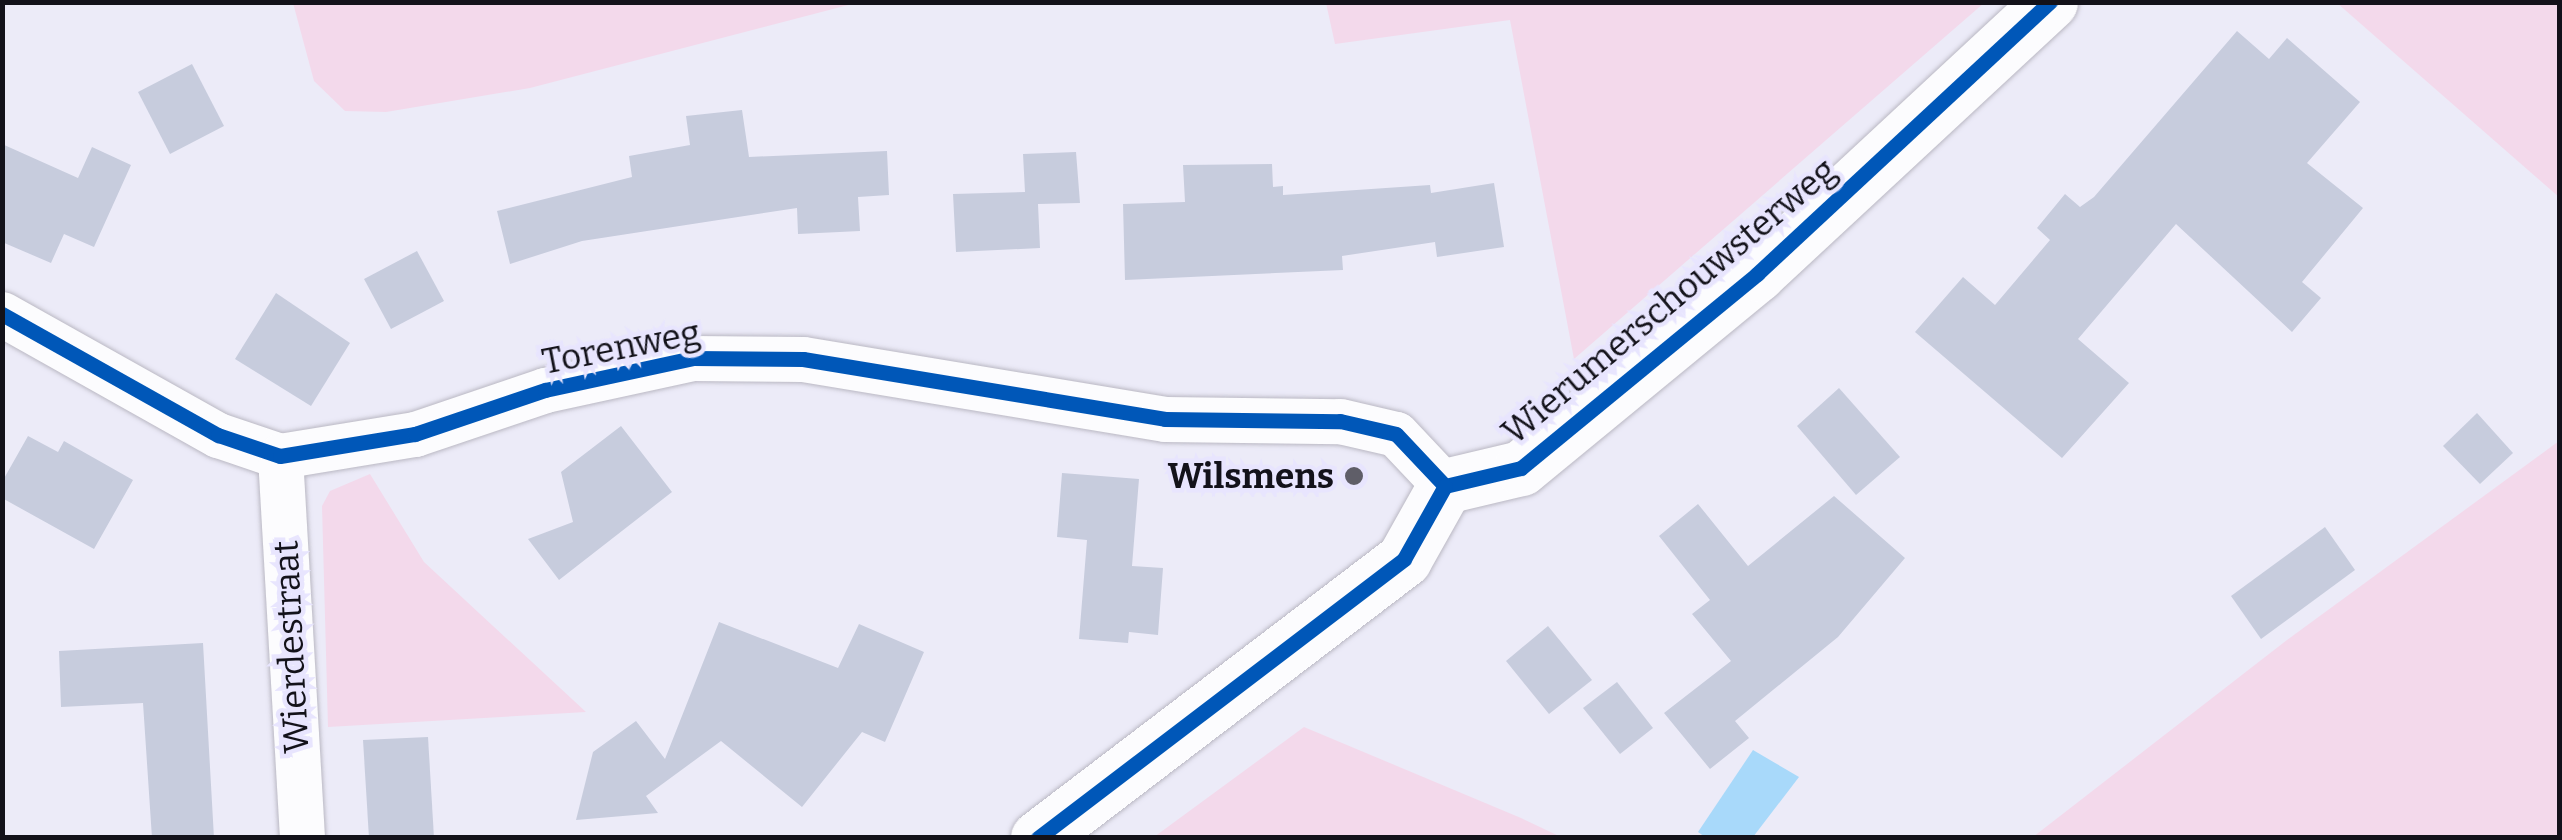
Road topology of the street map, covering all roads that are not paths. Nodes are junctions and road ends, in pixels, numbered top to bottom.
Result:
1 (2050, 2) edge
2 (2, 314) edge
3 (280, 456) junction
4 (1445, 486) junction
5 (302, 838) edge
6 (1038, 838) edge

1 - 4 street, Wierumerschouwsterweg
2 - 3 street, Torenweg
3 - 4 street, Torenweg
3 - 5 street, Wierdestraat
4 - 6 street

